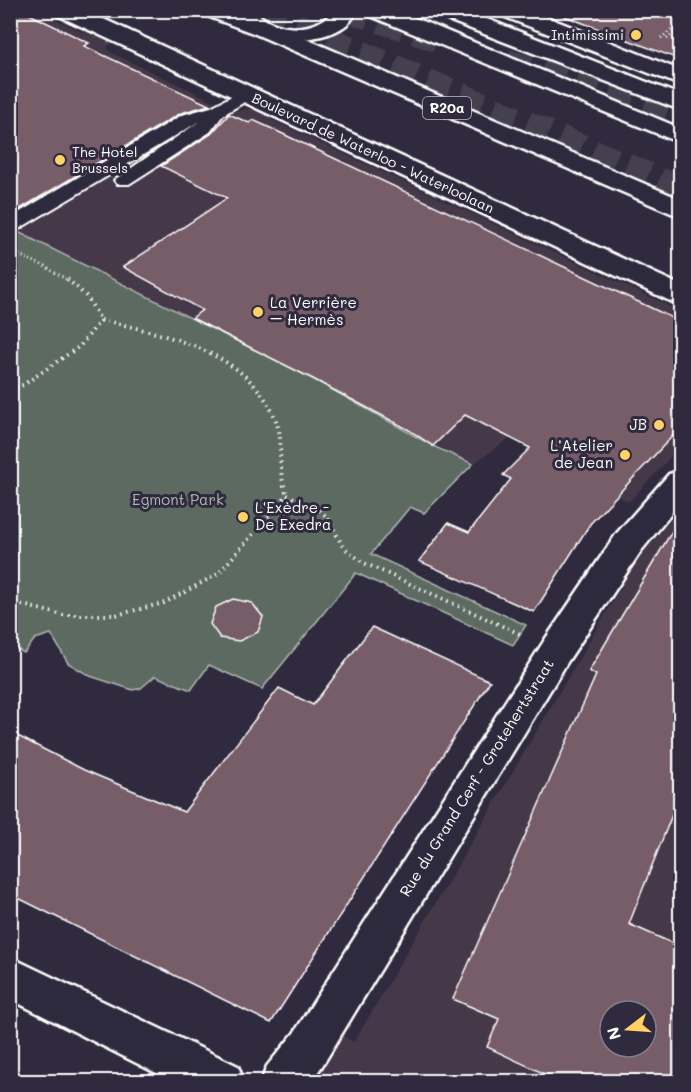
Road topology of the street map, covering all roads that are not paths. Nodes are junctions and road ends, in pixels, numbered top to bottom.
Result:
1 (65, 10) edge
2 (212, 10) edge
3 (243, 10) edge
4 (345, 10) edge
5 (376, 10) edge
6 (443, 10) tunnel mouth
7 (508, 10) edge
8 (261, 28) junction
9 (681, 78) edge
10 (245, 94) junction
11 (681, 103) edge
12 (217, 111) junction
13 (681, 136) edge
14 (123, 180) dead end
15 (681, 208) edge
16 (10, 226) edge
17 (681, 295) edge
18 (681, 482) edge
19 (10, 977) edge
20 (222, 1082) edge
21 (283, 1082) edge

1 - 10 street, Boulevard de Waterloo - Waterloolaan
2 - 8 street, R20a
3 - 8 street
4 - 8 street
5 - 13 street
6 - 11 street
7 - 9 street
8 - 15 street, R20a
10 - 12 lane
10 - 17 street, Boulevard de Waterloo - Waterloolaan
12 - 14 lane
12 - 16 lane
18 - 21 street, Rue du Grand Cerf - Grotehertstraat
19 - 20 street

